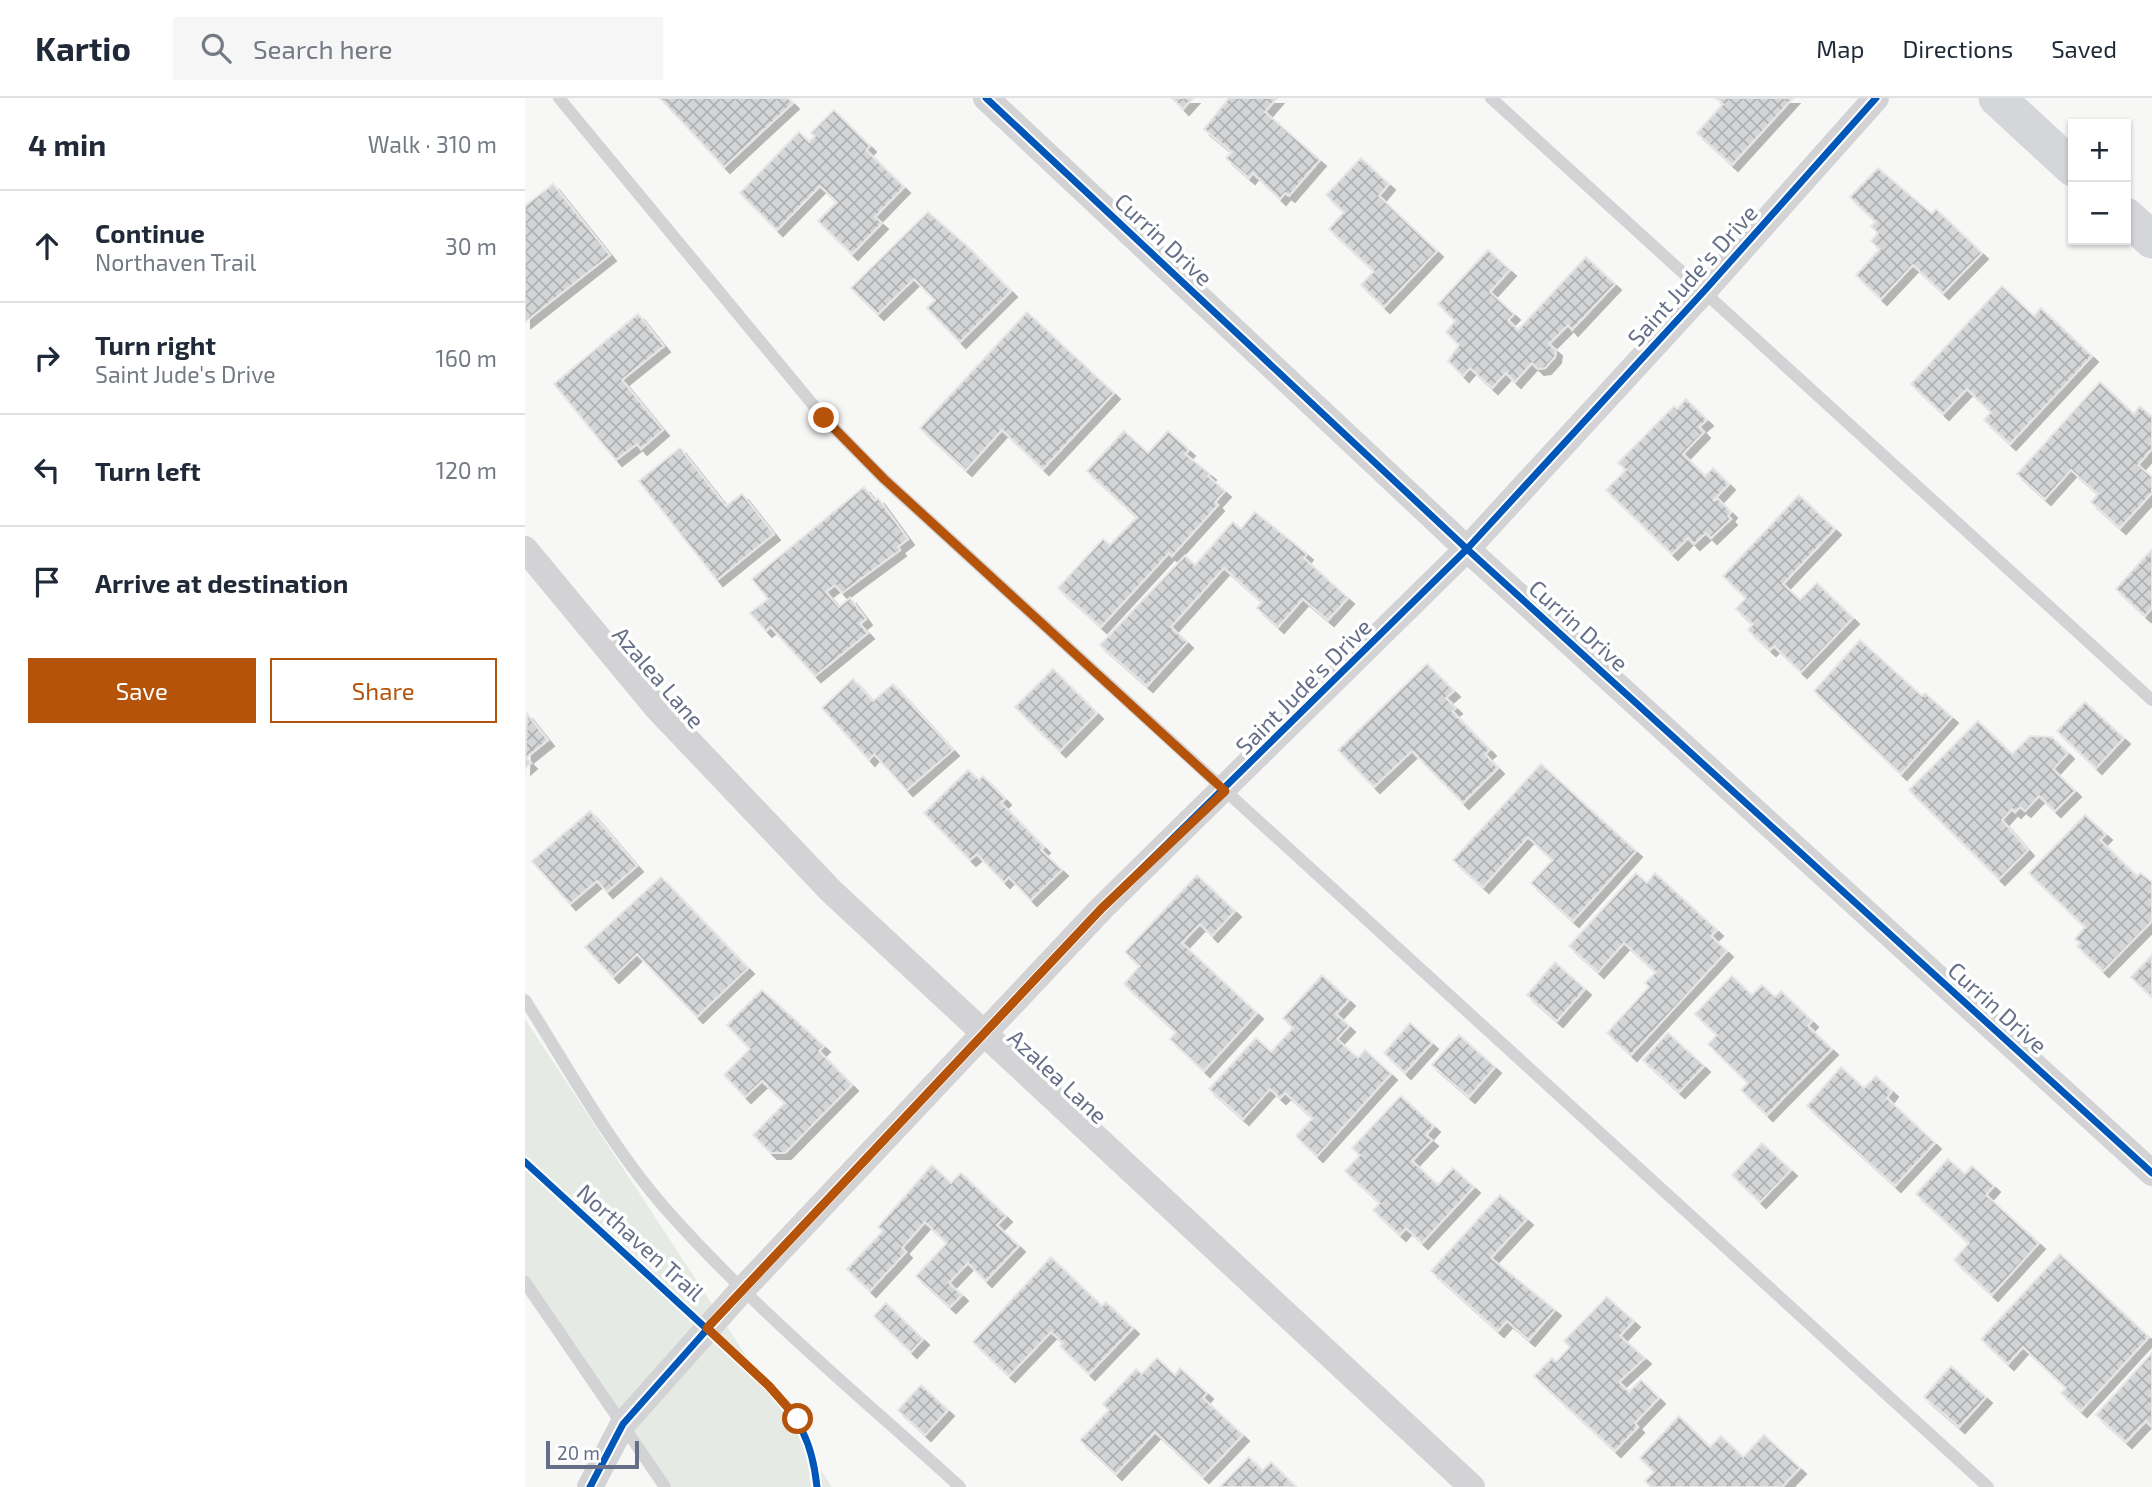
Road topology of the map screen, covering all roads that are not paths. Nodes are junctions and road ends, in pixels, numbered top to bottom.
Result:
1 (559, 98) edge
2 (986, 98) edge
3 (1491, 98) edge
4 (1876, 98) edge
5 (1997, 98) edge
6 (2068, 163) edge
7 (2131, 221) edge
8 (2152, 240) edge
9 (1705, 290) junction
10 (525, 549) edge
11 (1467, 549) junction
12 (2152, 700) edge
13 (1225, 791) junction
14 (525, 1000) edge
15 (984, 1033) junction
16 (2152, 1173) edge
17 (525, 1282) edge
18 (742, 1290) junction
19 (623, 1424) junction
20 (590, 1487) edge
21 (665, 1487) edge
22 (960, 1487) edge
23 (1472, 1487) edge
24 (1988, 1487) edge

1 - 13 lane
2 - 11 street, Currin Drive
3 - 9 lane
4 - 9 street, Saint Jude's Drive
5 - 6 street
7 - 8 street
9 - 11 street, Saint Jude's Drive
9 - 12 lane
10 - 15 street, Azalea Lane
11 - 13 street, Saint Jude's Drive
11 - 16 street, Currin Drive
13 - 15 street, Saint Jude's Drive
13 - 24 lane
14 - 18 lane
15 - 18 street, Saint Jude's Drive
15 - 23 street, Azalea Lane
17 - 19 lane
18 - 19 street, Saint Jude's Drive
18 - 22 lane
19 - 20 street, Saint Jude's Drive
19 - 21 lane

